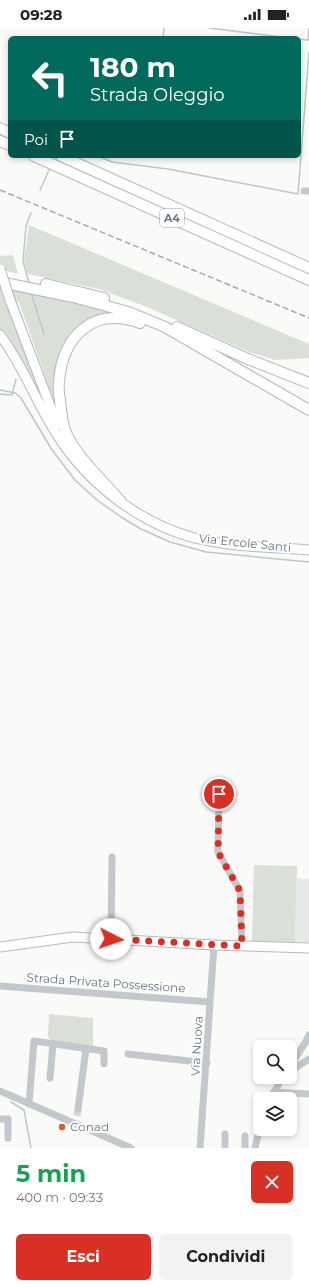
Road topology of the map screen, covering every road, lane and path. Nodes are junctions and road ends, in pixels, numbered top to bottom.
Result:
1 (38, 158) edge
2 (65, 158) edge
3 (309, 268) edge
4 (0, 269) edge
5 (0, 275) edge
6 (309, 280) edge
7 (0, 282) edge
8 (29, 284) junction
9 (0, 335) edge
10 (199, 346) junction
11 (309, 383) edge
12 (309, 410) edge
13 (121, 502) junction
14 (309, 550) edge
15 (219, 794) dead end
16 (112, 857) dead end
17 (111, 939) junction
18 (214, 945) junction
19 (242, 946) junction
20 (0, 947) edge
21 (309, 948) edge
22 (0, 986) edge
23 (210, 1002) junction
24 (309, 1035) edge
25 (53, 1044) junction
26 (86, 1049) junction
27 (128, 1054) dead end
28 (297, 1055) edge
29 (309, 1059) edge
30 (207, 1063) junction
31 (104, 1064) dead end
32 (297, 1067) edge
33 (50, 1078) dead end
34 (0, 1092) edge
35 (309, 1094) edge
36 (297, 1095) edge
37 (29, 1104) junction
38 (0, 1119) edge
39 (76, 1124) junction
40 (225, 1134) dead end
41 (245, 1136) dead end
42 (258, 1136) edge
43 (8, 1138) dead end
44 (131, 1148) edge
45 (200, 1148) edge
46 (225, 1148) edge
47 (245, 1148) edge
48 (255, 1148) edge

1 - 6 highway, A4
2 - 3 highway, A4
4 - 13 main road, bridge
5 - 8 highway
7 - 8 highway
8 - 10 highway
8 - 11 highway
9 - 13 main road
10 - 12 highway
10 - 13 highway
13 - 14 main road, Via Ercole Santi
15 - 19 street
16 - 17 street
17 - 18 main road
17 - 20 main road
18 - 19 main road
18 - 23 street, Via Nuova
19 - 21 main road
22 - 23 street, Strada Privata Possessione
23 - 30 street, Via Nuova
24 - 28 street
25 - 26 street
25 - 33 street
25 - 37 street
26 - 31 street
26 - 39 street
27 - 30 street
29 - 32 street
30 - 45 street, Via Nuova
34 - 37 street
35 - 36 street
37 - 39 street
38 - 43 street
39 - 44 street
40 - 46 street
41 - 47 street
42 - 48 street

